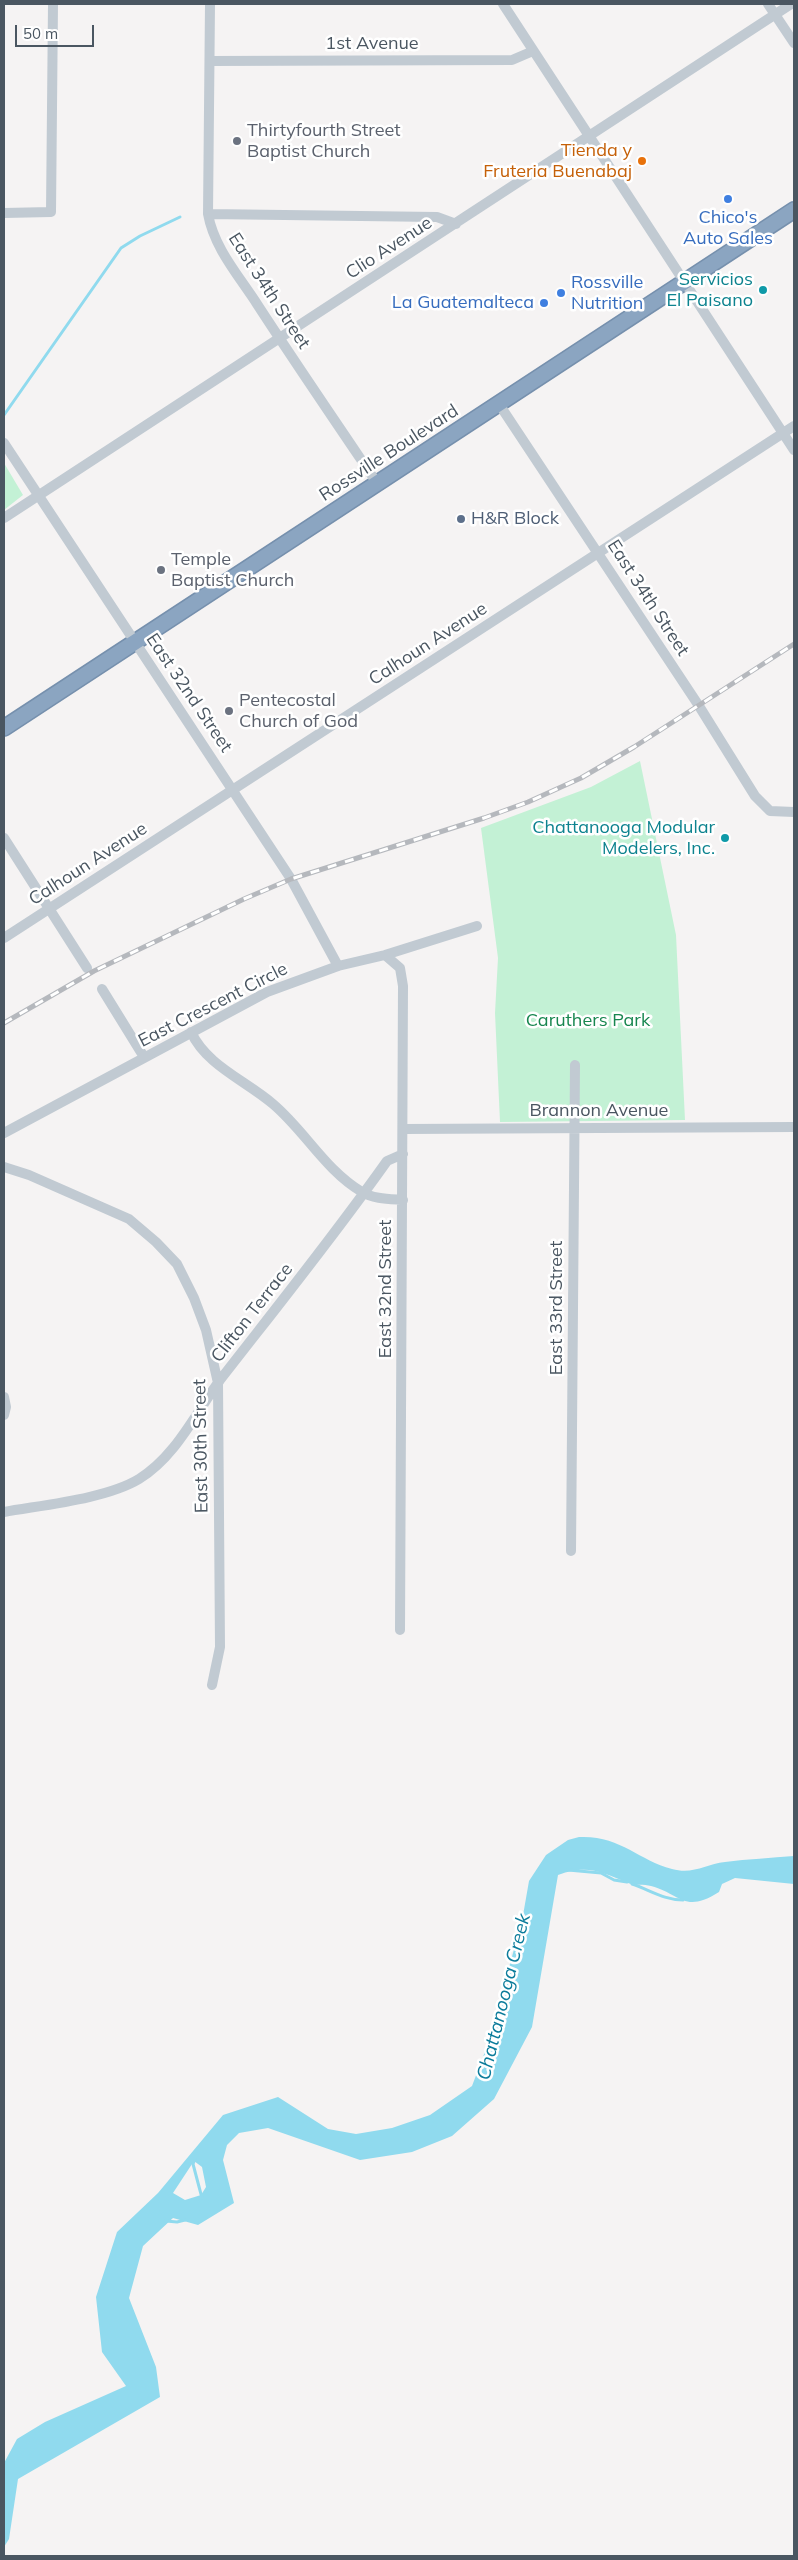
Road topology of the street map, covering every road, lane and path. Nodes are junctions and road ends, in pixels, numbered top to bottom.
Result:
1 (53, 4) edge
2 (210, 4) edge
3 (503, 4) edge
4 (768, 4) edge
5 (791, 4) edge
6 (775, 14) junction
7 (794, 43) edge
8 (533, 51) junction
9 (210, 61) junction
10 (589, 137) junction
11 (794, 210) edge
12 (4, 213) edge
13 (208, 214) junction
14 (456, 224) junction
15 (685, 282) junction
16 (280, 339) junction
17 (499, 404) junction
18 (794, 426) edge
19 (783, 433) junction
20 (4, 444) edge
21 (794, 450) edge
22 (377, 483) junction
23 (38, 495) junction
24 (4, 518) edge
25 (598, 552) junction
26 (134, 641) junction
27 (4, 728) edge
28 (234, 790) junction
29 (794, 812) edge
30 (4, 838) edge
31 (50, 908) junction
32 (477, 926) dead end
33 (4, 938) edge
34 (386, 955) junction
35 (338, 966) junction
36 (87, 968) dead end
37 (102, 989) dead end
38 (191, 1032) junction
39 (144, 1057) junction
40 (575, 1065) dead end
41 (575, 1127) junction
42 (794, 1127) edge
43 (404, 1128) junction
44 (4, 1133) edge
45 (404, 1154) junction
46 (4, 1168) edge
47 (364, 1194) junction
48 (403, 1200) junction
49 (218, 1383) junction
50 (4, 1397) edge
51 (4, 1415) edge
52 (4, 1512) edge
53 (571, 1551) dead end
54 (400, 1630) dead end
55 (212, 1685) dead end

1 - 12 street
2 - 9 street, East 34th Street
3 - 8 street
4 - 6 street
5 - 6 street, Clio Avenue
6 - 7 street
6 - 10 street, Clio Avenue
8 - 9 street, 1st Avenue
8 - 10 street
9 - 13 street, East 34th Street
10 - 14 street, Clio Avenue
10 - 15 street
11 - 15 highway, Rossville Boulevard
13 - 14 street
13 - 16 street, East 34th Street
14 - 16 street, Clio Avenue
15 - 17 highway, Rossville Boulevard
15 - 19 street
16 - 22 street, East 34th Street
16 - 23 street, Clio Avenue
17 - 22 highway, Rossville Boulevard
17 - 25 street, East 34th Street
18 - 19 street, Calhoun Avenue
19 - 21 street
19 - 25 street, Calhoun Avenue
20 - 23 street, East 32nd Street
22 - 26 highway, Rossville Boulevard
23 - 24 street, Clio Avenue
23 - 26 street, East 32nd Street
25 - 28 street, Calhoun Avenue
25 - 29 street, East 34th Street
26 - 27 highway, Rossville Boulevard
26 - 28 street, East 32nd Street
28 - 31 street, Calhoun Avenue
28 - 35 street, East 32nd Street
30 - 31 street
31 - 33 street, Calhoun Avenue
31 - 36 street
32 - 34 street, East Crescent Circle
34 - 35 street, East Crescent Circle
34 - 43 street, East 32nd Street
35 - 38 street, East Crescent Circle
37 - 39 street
38 - 39 street, East Crescent Circle
38 - 47 street
39 - 44 street, East Crescent Circle
40 - 41 street, East 33rd Street
41 - 42 street, Brannon Avenue
41 - 43 street, Brannon Avenue
41 - 53 street, East 33rd Street
43 - 45 street, East 32nd Street
45 - 47 street, Clifton Terrace
45 - 48 street, East 32nd Street
46 - 49 street, East 30th Street
47 - 48 street
47 - 49 street, Clifton Terrace
48 - 54 street, East 32nd Street
49 - 52 street, Clifton Terrace
49 - 55 street, East 30th Street
50 - 51 street

